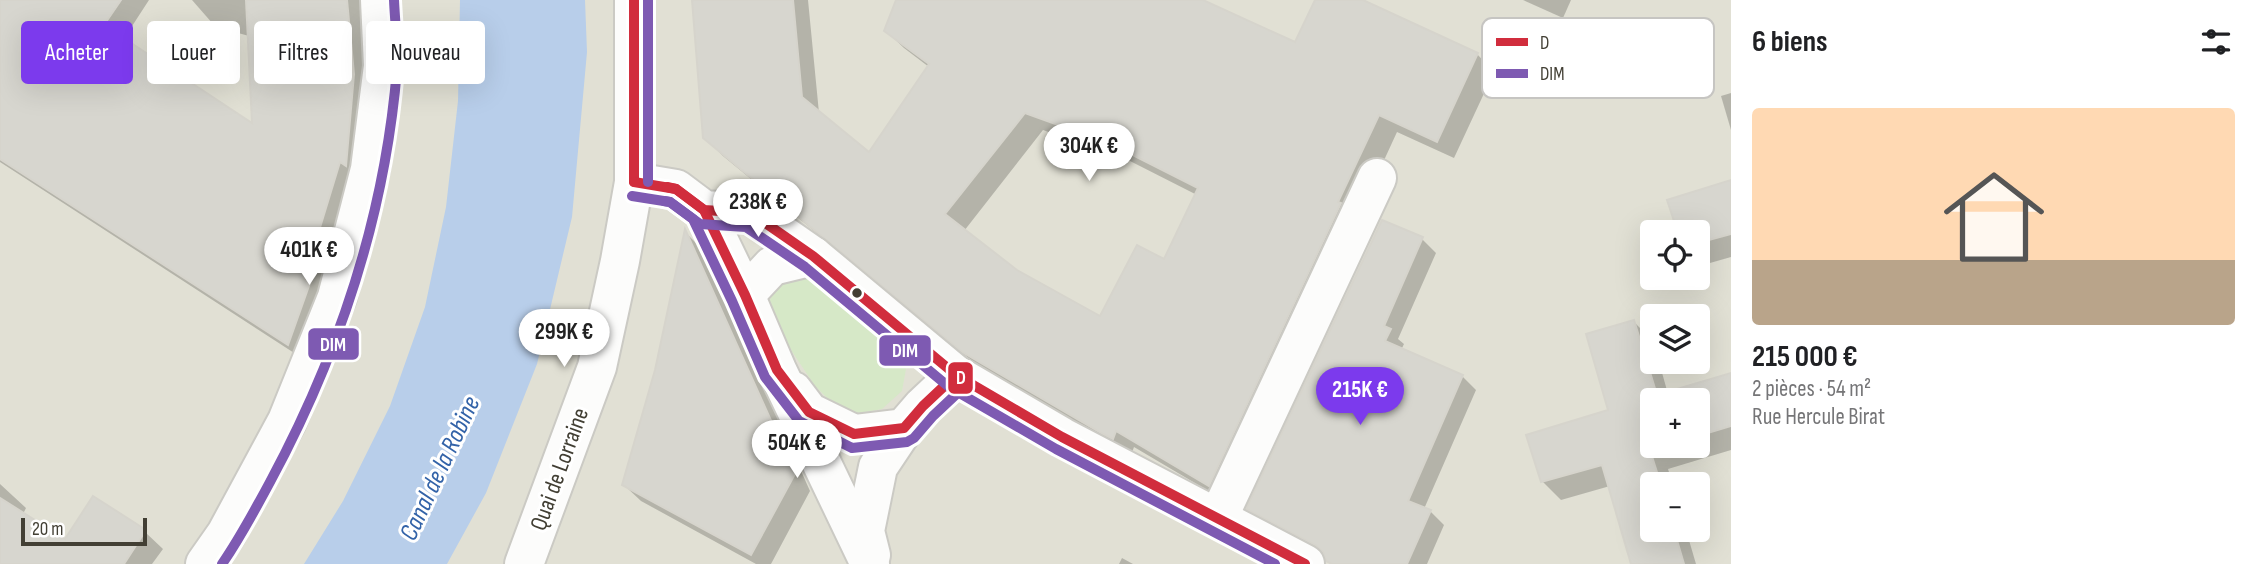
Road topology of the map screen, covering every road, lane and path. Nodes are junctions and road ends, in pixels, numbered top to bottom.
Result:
1 (380, 0) edge
2 (634, 0) edge
3 (1377, 178) dead end
4 (634, 182) junction
5 (704, 209) junction
6 (813, 256) junction
7 (745, 295) junction
8 (777, 370) junction
9 (956, 375) junction
10 (904, 428) junction
11 (1218, 518) junction
12 (205, 564) edge
13 (524, 564) edge
14 (872, 564) edge
15 (1305, 564) edge

1 - 12 street
2 - 4 street, Quai de Lorraine
3 - 11 street
4 - 5 street
4 - 13 street, Quai de Lorraine
5 - 6 street
5 - 7 street
6 - 7 street
6 - 9 street
7 - 8 street
8 - 10 street
8 - 14 street
9 - 10 street
9 - 11 street
10 - 14 street
11 - 15 street

